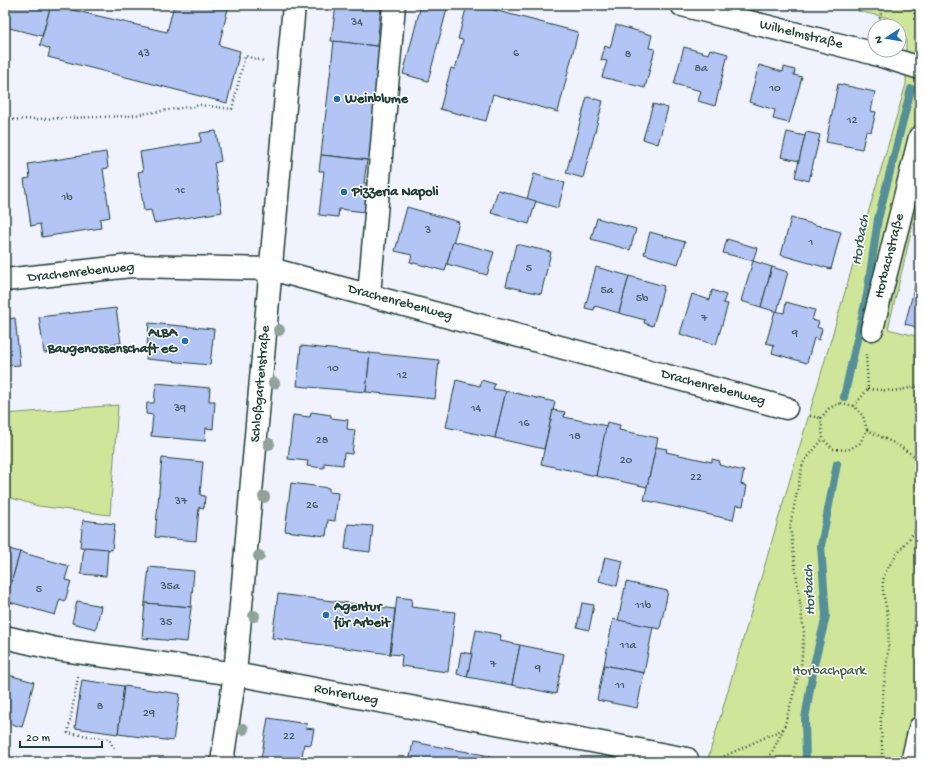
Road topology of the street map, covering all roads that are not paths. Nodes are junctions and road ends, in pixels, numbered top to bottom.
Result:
1 (294, 5) edge
2 (394, 5) edge
3 (682, 5) edge
4 (920, 68) edge
5 (920, 137) edge
6 (271, 269) junction
7 (5, 280) edge
8 (369, 295) junction
9 (872, 329) road end
10 (786, 408) dead end
11 (5, 637) edge
12 (235, 674) junction
13 (920, 728) edge
14 (687, 759) dead end
15 (222, 762) edge
16 (912, 762) edge

1 - 6 street, Schloßgartenstraße
2 - 8 street
3 - 4 street, Wilhelmstraße
5 - 9 street, Horbachstraße
6 - 7 street, Drachenrebenweg
6 - 8 street, Drachenrebenweg
6 - 12 street, Schloßgartenstraße
8 - 10 street, Drachenrebenweg
11 - 12 street, Rohrerweg
12 - 14 street, Rohrerweg
12 - 15 street, Schloßgartenstraße
13 - 16 street

